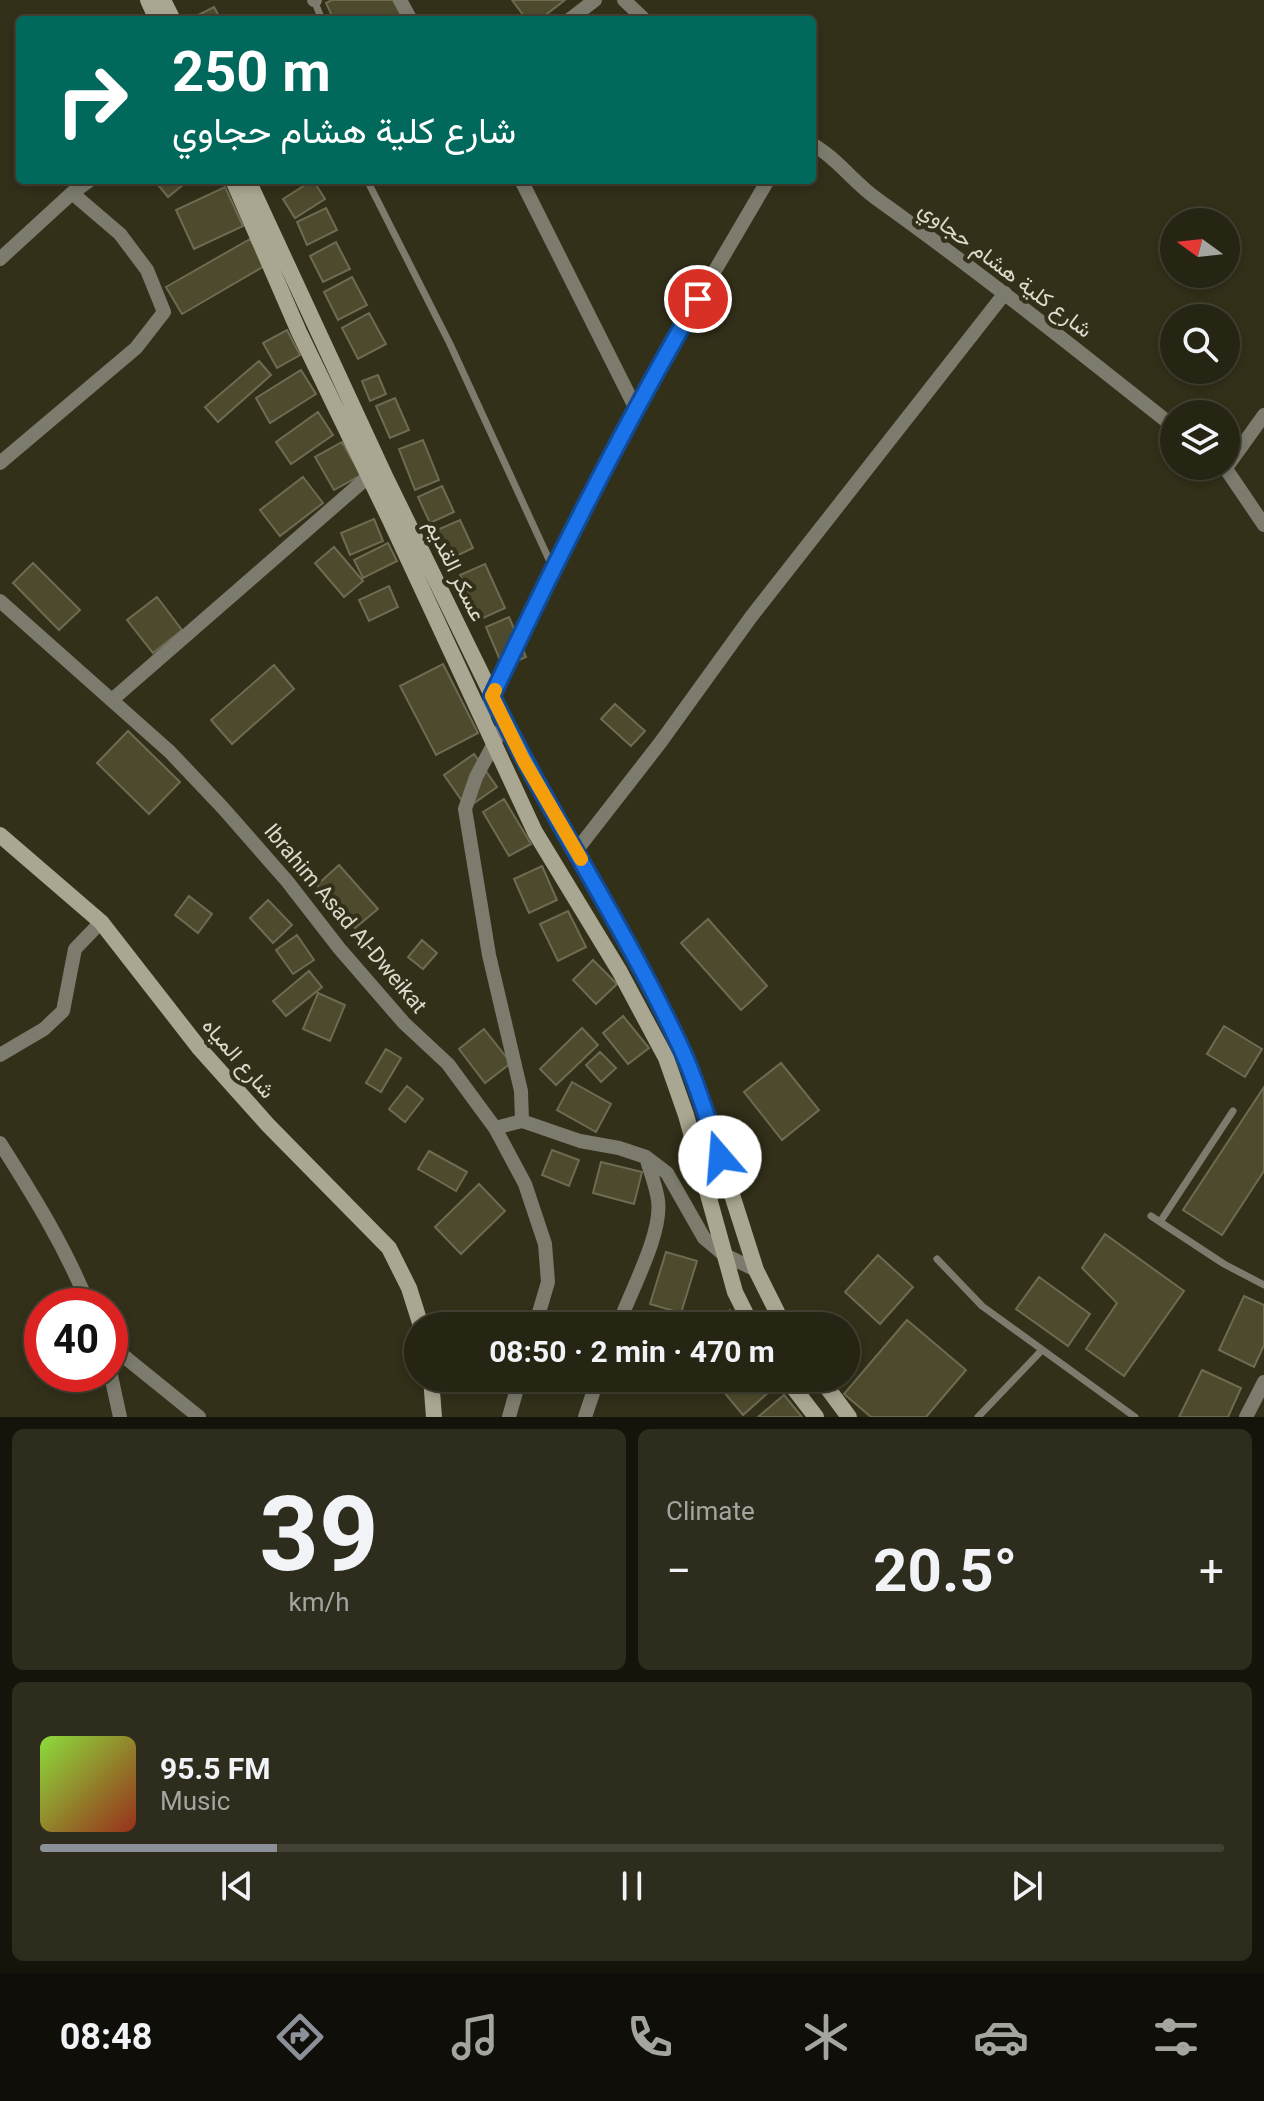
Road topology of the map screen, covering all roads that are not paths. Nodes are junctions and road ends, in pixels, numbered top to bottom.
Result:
1 (595, 0) edge
2 (624, 0) edge
3 (574, 16) edge
4 (641, 16) edge
5 (816, 146) edge
6 (84, 184) edge
7 (240, 184) edge
8 (369, 184) edge
9 (523, 184) edge
10 (766, 184) edge
11 (72, 193) junction
12 (0, 259) edge
13 (1005, 293) junction
14 (635, 407) junction
15 (1264, 415) edge
16 (1160, 416) edge
17 (1240, 447) edge
18 (1, 460) edge
19 (377, 476) junction
20 (1234, 480) edge
21 (1264, 525) edge
22 (552, 568) junction
23 (0, 601) edge
24 (492, 696) junction
25 (113, 699) junction
26 (483, 718) junction
27 (505, 723) junction
28 (494, 741) junction
29 (0, 835) edge
30 (576, 851) junction
31 (101, 922) junction
32 (0, 1055) edge
33 (1233, 1111) dead end
34 (522, 1121) junction
35 (495, 1128) junction
36 (0, 1143) edge
37 (646, 1157) junction
38 (1151, 1216) dead end
39 (1160, 1222) junction
40 (723, 1254) junction
41 (937, 1259) dead end
42 (756, 1270) junction
43 (1264, 1285) edge
44 (82, 1288) edge
45 (417, 1312) edge
46 (539, 1312) edge
47 (624, 1312) edge
48 (745, 1312) edge
49 (777, 1312) edge
50 (1042, 1350) junction
51 (128, 1360) edge
52 (1264, 1382) edge
53 (115, 1392) edge
54 (432, 1392) edge
55 (516, 1392) edge
56 (593, 1392) edge
57 (797, 1392) edge
58 (830, 1392) edge
59 (120, 1417) edge
60 (199, 1417) edge
61 (434, 1417) edge
62 (509, 1417) edge
63 (585, 1417) edge
64 (816, 1417) edge
65 (849, 1417) edge
66 (978, 1417) edge
67 (1135, 1417) edge
68 (1246, 1417) edge

1 - 3 street
2 - 4 street
5 - 13 street, شارع كلية هشام حجاوي
6 - 11 street
7 - 19 street, عسكر القديم
8 - 22 lane
9 - 14 street
10 - 14 street
11 - 12 street
11 - 18 street
13 - 16 street, شارع كلية هشام حجاوي
13 - 30 street
14 - 22 street
15 - 17 street
19 - 24 street, عسكر القديم
19 - 25 street
19 - 26 street, عسكر القديم
20 - 21 street
22 - 24 street
23 - 25 street, Ibrahim Asad Al-Dweikat
24 - 26 street
24 - 27 street, عسكر القديم
25 - 35 street, Ibrahim Asad Al-Dweikat
26 - 28 street, عسكر القديم
27 - 28 street
27 - 30 street, عسكر القديم
28 - 34 street
28 - 40 street, عسكر القديم
29 - 31 street, شارع المياه
30 - 42 street, عسكر القديم
31 - 32 street
31 - 45 street, شارع المياه
33 - 39 lane
34 - 35 street
34 - 37 street
35 - 46 street, Ibrahim Asad Al-Dweikat
36 - 44 street
37 - 40 street
37 - 47 street
38 - 39 lane
39 - 43 lane
40 - 42 street
40 - 48 street, عسكر القديم
41 - 50 lane
42 - 49 street, عسكر القديم
50 - 66 lane
50 - 67 lane
51 - 60 street
52 - 68 street
53 - 59 street
54 - 61 street
55 - 62 street
56 - 63 street
57 - 64 street
58 - 65 street

